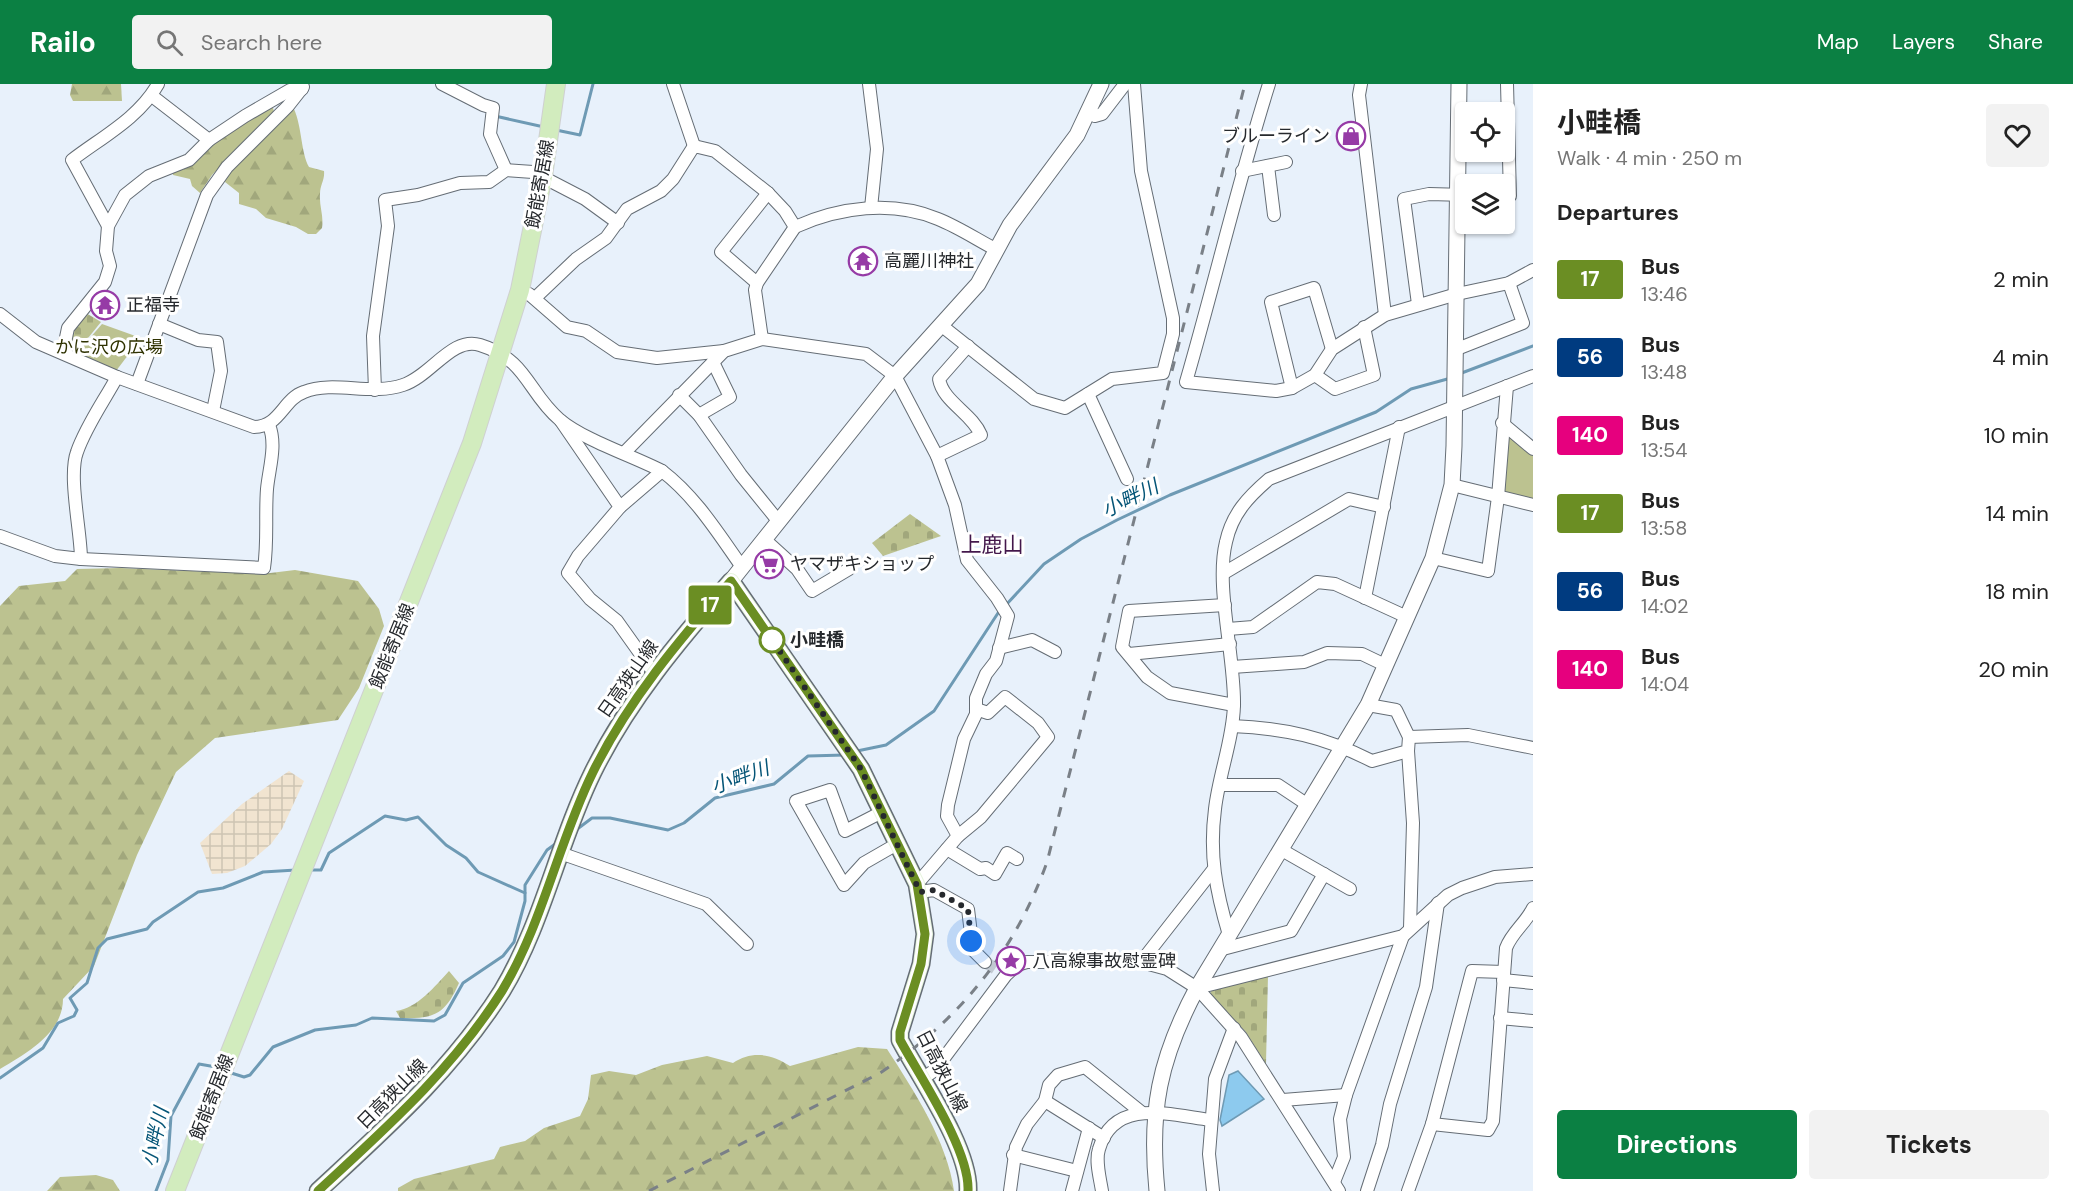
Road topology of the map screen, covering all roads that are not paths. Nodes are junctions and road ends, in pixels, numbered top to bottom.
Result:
1 (158, 84) edge
2 (442, 84) edge
3 (556, 84) edge
4 (672, 84) edge
5 (869, 84) edge
6 (1101, 84) edge
7 (1125, 84) edge
8 (1134, 84) edge
9 (1269, 84) edge
10 (1361, 84) edge
11 (1460, 84) edge
12 (1507, 84) edge
13 (303, 86) edge
14 (457, 88) edge
15 (152, 96) junction
16 (1090, 113) junction
17 (209, 140) junction
18 (694, 146) junction
19 (1286, 162) dead end
20 (1268, 166) junction
21 (506, 170) junction
22 (1242, 171) junction
23 (1462, 174) edge
24 (1509, 174) edge
25 (543, 176) junction
26 (768, 193) junction
27 (1455, 194) edge
28 (871, 208) junction
29 (1274, 215) dead end
30 (618, 224) junction
31 (108, 226) junction
32 (795, 228) junction
33 (1460, 234) edge
34 (995, 249) junction
35 (1533, 270) edge
36 (757, 283) junction
37 (1509, 283) junction
38 (528, 294) junction
39 (1457, 294) junction
40 (1418, 304) junction
41 (0, 314) edge
42 (1385, 315) junction
43 (159, 324) junction
44 (942, 326) junction
45 (1364, 327) junction
46 (762, 339) junction
47 (968, 346) junction
48 (1332, 349) junction
49 (724, 351) junction
50 (63, 352) junction
51 (1457, 352) junction
52 (502, 353) junction
53 (713, 362) junction
54 (1315, 375) junction
55 (895, 376) junction
56 (117, 377) junction
57 (1531, 379) edge
58 (137, 384) junction
59 (1507, 386) junction
60 (1292, 388) junction
61 (375, 390) junction
62 (1088, 394) junction
63 (679, 395) junction
64 (1455, 403) junction
65 (213, 411) junction
66 (699, 415) junction
67 (560, 420) junction
68 (1502, 423) junction
69 (269, 425) junction
70 (1399, 427) junction
71 (1533, 449) edge
72 (625, 452) junction
73 (937, 456) junction
74 (662, 471) junction
75 (1127, 479) dead end
76 (1452, 485) junction
77 (1498, 497) junction
78 (1533, 505) edge
79 (620, 507) junction
80 (1384, 507) junction
81 (779, 522) junction
82 (0, 536) edge
83 (764, 540) junction
84 (1433, 558) junction
85 (81, 559) junction
86 (742, 567) junction
87 (849, 569) dead end
88 (1224, 573) junction
89 (731, 581) junction
90 (1365, 598) junction
91 (1225, 605) junction
92 (1407, 617) junction
93 (1228, 629) junction
94 (1230, 644) junction
95 (999, 648) junction
96 (1055, 652) dead end
97 (1130, 654) junction
98 (1385, 665) junction
99 (1232, 667) junction
100 (654, 673) junction
101 (1234, 705) junction
102 (1368, 705) junction
103 (976, 709) junction
104 (1232, 726) junction
105 (1409, 737) junction
106 (1343, 747) junction
107 (1533, 748) edge
108 (1408, 751) junction
109 (1220, 785) junction
110 (1308, 805) junction
111 (882, 812) junction
112 (958, 836) junction
113 (897, 843) junction
114 (562, 849) junction
115 (947, 849) junction
116 (1280, 849) junction
117 (1017, 859) dead end
118 (1213, 870) junction
119 (1324, 874) junction
120 (1533, 874) edge
121 (918, 888) junction
122 (1350, 889) dead end
123 (1438, 903) junction
124 (1533, 908) edge
125 (1406, 932) junction
126 (1229, 934) junction
127 (747, 944) dead end
128 (1219, 950) junction
129 (986, 962) tunnel mouth
130 (1141, 962) junction
131 (1504, 976) junction
132 (1533, 983) edge
133 (1197, 988) junction
134 (1500, 1018) junction
135 (1533, 1021) edge
136 (1234, 1028) junction
137 (922, 1079) junction
138 (1346, 1095) junction
139 (1283, 1100) junction
140 (1045, 1101) junction
141 (1148, 1112) junction
142 (1210, 1120) junction
143 (1432, 1124) junction
144 (1089, 1128) junction
145 (1104, 1138) junction
146 (1013, 1155) junction
147 (1077, 1171) junction
148 (1336, 1187) edge
149 (175, 1191) edge
150 (318, 1191) edge
151 (968, 1191) edge
152 (1010, 1191) edge
153 (1072, 1191) edge
154 (1102, 1191) edge
155 (1157, 1191) edge
156 (1213, 1191) edge
157 (1367, 1191) edge
158 (1408, 1191) edge

1 - 15 street
2 - 14 street
3 - 25 main road, 飯能寄居線
4 - 18 street
5 - 28 street
6 - 16 street
7 - 16 street
8 - 62 street
9 - 22 street
10 - 42 street
11 - 23 street
12 - 24 street
13 - 17 street
13 - 43 street
14 - 21 street
15 - 17 street
15 - 31 street
16 - 34 street
17 - 31 street
18 - 26 street
18 - 30 street
19 - 20 street
20 - 22 street
20 - 29 street
21 - 25 street
21 - 61 street
22 - 60 street
25 - 30 street
25 - 38 main road, 飯能寄居線
26 - 32 street
26 - 36 street
27 - 40 street
28 - 32 street
28 - 34 street
30 - 38 street
31 - 50 street
32 - 36 street
33 - 39 street
34 - 44 street
35 - 37 street
36 - 46 street
37 - 39 street
37 - 51 street
38 - 49 street
38 - 52 main road, 飯能寄居線
39 - 40 street
39 - 51 street
40 - 42 street
41 - 50 street
42 - 45 street
43 - 58 street
43 - 65 street
44 - 47 street
44 - 55 street
45 - 48 street
45 - 54 street
46 - 49 street
46 - 55 street
47 - 62 street
47 - 73 street
48 - 54 street
48 - 60 street
49 - 53 street
50 - 56 street
51 - 64 street
52 - 61 street
52 - 67 street
52 - 149 main road, 飯能寄居線
53 - 63 street
53 - 66 street
54 - 60 street
55 - 73 street
55 - 81 street
56 - 58 street
56 - 85 street
57 - 59 street
58 - 65 street
59 - 64 street
59 - 68 street
61 - 69 street
62 - 75 street
63 - 66 street
63 - 72 street
64 - 70 street
64 - 76 street
65 - 69 street
66 - 81 street
67 - 72 street
67 - 79 street
68 - 71 street
68 - 77 street
69 - 85 street
70 - 80 street
70 - 88 street
72 - 74 street
73 - 95 street
74 - 79 street
74 - 86 street
76 - 77 street
76 - 84 street
77 - 78 street
77 - 84 street
79 - 100 street
80 - 88 street
80 - 90 street
81 - 83 street
82 - 85 street
83 - 86 street
83 - 87 street
84 - 92 street
86 - 89 street
88 - 91 street
89 - 100 main road, 日高狭山線
89 - 111 main road, 日高狭山線
90 - 92 street
90 - 93 street
91 - 93 street
91 - 97 street
92 - 98 street
93 - 94 street
94 - 97 street
94 - 99 street
95 - 96 street
95 - 103 street
97 - 101 street
98 - 99 street
98 - 102 street
99 - 101 street
100 - 114 main road, 日高狭山線
101 - 104 street
102 - 105 street
102 - 106 street
103 - 112 street
103 - 112 street
104 - 106 street
104 - 109 street
105 - 107 street
105 - 108 street
106 - 108 street
106 - 110 street
108 - 125 street
109 - 110 street
109 - 118 street
110 - 116 street
111 - 113 main road, 日高狭山線
111 - 113 street
112 - 115 street
113 - 121 main road, 日高狭山線
114 - 127 street
114 - 150 main road, 日高狭山線
115 - 117 street
115 - 121 street
116 - 119 street
116 - 126 street
118 - 126 street
118 - 130 street
119 - 122 street
119 - 128 street
120 - 123 street
121 - 129 street
121 - 137 main road, 日高狭山線
123 - 125 street
123 - 157 street
124 - 131 street
125 - 133 street
125 - 138 street
126 - 128 street
128 - 133 street
130 - 133 street
130 - 137 street
131 - 132 street
131 - 134 street
131 - 143 street
133 - 136 street
133 - 141 street
134 - 135 street
134 - 143 street
136 - 139 street
136 - 142 street
137 - 151 main road, 日高狭山線
138 - 139 street
138 - 148 street
139 - 148 street
140 - 141 street
140 - 144 street
140 - 146 street
141 - 142 street
141 - 145 street
141 - 155 street
142 - 156 street
143 - 158 street
144 - 145 street
144 - 147 street
145 - 154 street
146 - 147 street
146 - 152 street
147 - 153 street

